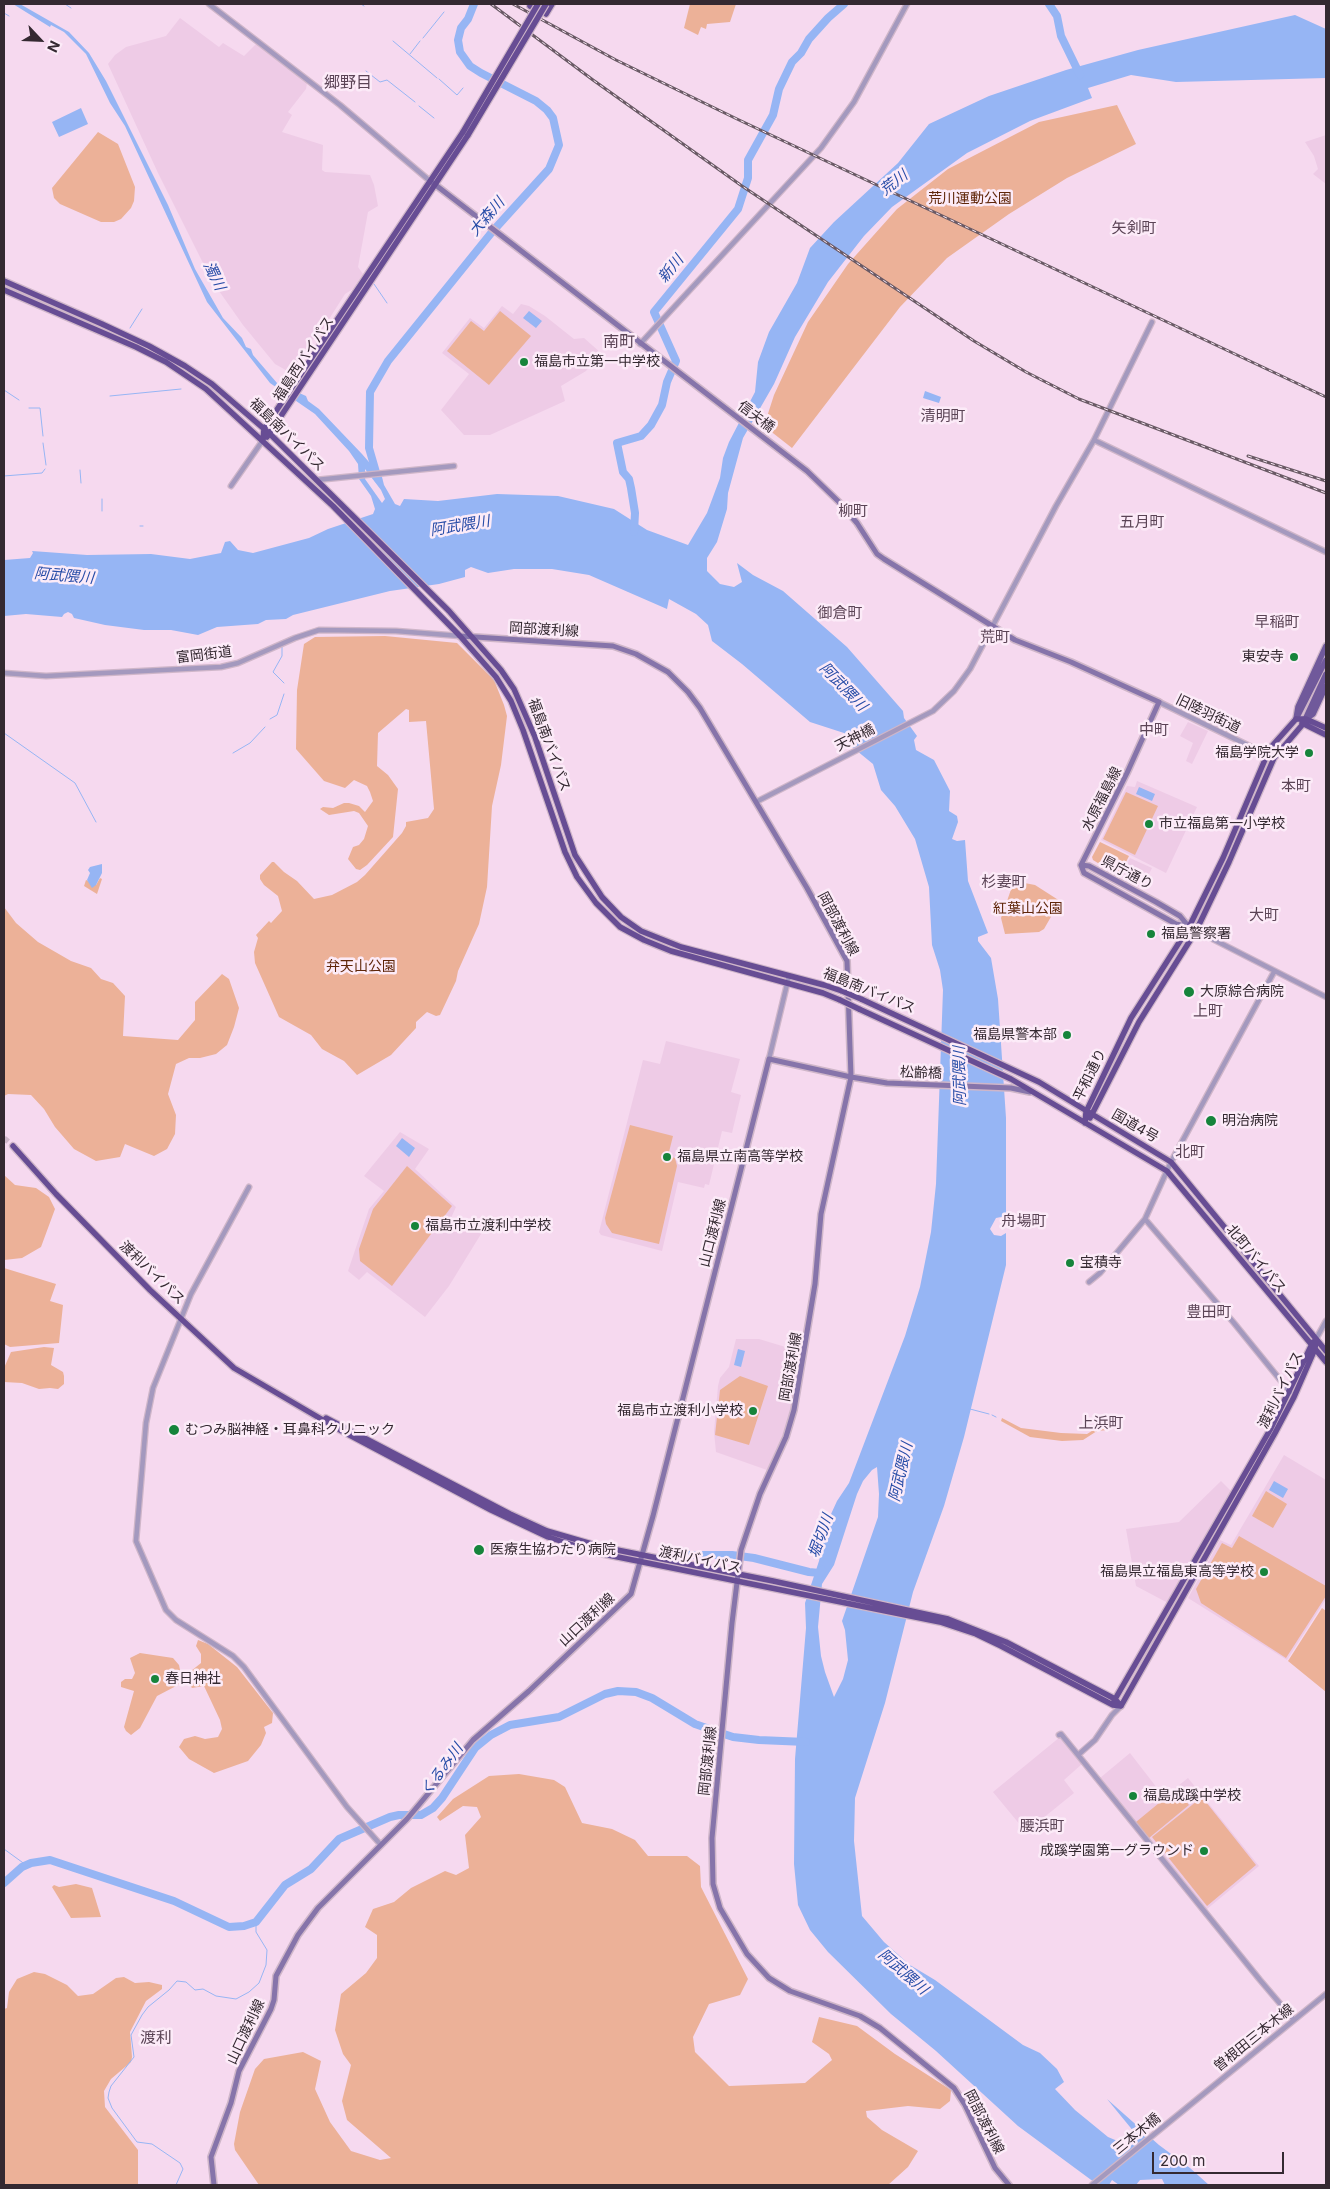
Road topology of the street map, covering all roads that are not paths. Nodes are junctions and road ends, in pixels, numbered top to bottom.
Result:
1 (209, 4) edge
2 (538, 4) edge
3 (546, 4) edge
4 (552, 4) edge
5 (906, 4) edge
6 (546, 14) dead end
7 (465, 133) junction
8 (433, 183) junction
9 (4, 281) edge
10 (4, 290) edge
11 (1152, 322) dead end
12 (640, 344) junction
13 (264, 429) junction
14 (270, 434) junction
15 (263, 440) junction
16 (1094, 440) junction
17 (454, 466) dead end
18 (316, 480) junction
19 (231, 486) dead end
20 (1326, 552) edge
21 (993, 626) junction
22 (460, 636) junction
23 (473, 636) junction
24 (1326, 646) edge
25 (1326, 660) edge
26 (4, 673) edge
27 (1326, 674) edge
28 (1326, 686) edge
29 (1159, 702) junction
30 (1296, 719) junction
31 (1304, 722) junction
32 (1326, 728) edge
33 (1326, 735) edge
34 (1267, 755) junction
35 (1274, 758) junction
36 (756, 802) junction
37 (1081, 865) junction
38 (1189, 926) junction
39 (1196, 931) junction
40 (1274, 972) junction
41 (789, 976) junction
42 (787, 983) junction
43 (1326, 998) edge
44 (769, 1059) junction
45 (850, 1077) junction
46 (1035, 1093) junction
47 (1086, 1112) junction
48 (1092, 1116) junction
49 (1085, 1123) junction
50 (13, 1146) tunnel mouth
51 (1171, 1162) junction
52 (1167, 1171) junction
53 (249, 1187) dead end
54 (1145, 1219) junction
55 (1088, 1282) dead end
56 (180, 1317) junction
57 (1326, 1321) edge
58 (1316, 1339) junction
59 (1313, 1346) junction
60 (1326, 1351) edge
61 (1326, 1362) edge
62 (1290, 1391) junction
63 (1294, 1397) junction
64 (641, 1558) junction
65 (738, 1574) junction
66 (737, 1581) junction
67 (792, 1588) junction
68 (1114, 1702) junction
69 (1121, 1706) junction
70 (1112, 1715) junction
71 (1059, 1735) dead end
72 (1078, 1755) junction
73 (380, 1844) junction
74 (1326, 1994) edge
75 (1294, 2020) junction
76 (1197, 2100) joint
77 (214, 2185) edge
78 (1009, 2185) edge
79 (1092, 2185) edge

1 - 8 street
2 - 7 highway, 福島西バイパス, bridge
3 - 7 highway, 福島西バイパス, bridge
4 - 6 highway
5 - 12 street
7 - 8 highway, 福島西バイパス
8 - 12 main road, 信夫橋
8 - 13 highway, 福島西バイパス
8 - 14 highway, 福島西バイパス
9 - 13 highway, 福島南バイパス
10 - 15 highway, 福島南バイパス
11 - 16 street, 天神橋
12 - 21 main road, 信夫橋
13 - 14 highway, 福島南バイパス
13 - 15 highway, 福島西バイパス
14 - 15 highway, 福島西バイパス
14 - 18 highway, 福島南バイパス
15 - 19 street
15 - 22 highway, 福島南バイパス
16 - 20 street
16 - 21 street, 天神橋
17 - 18 street
18 - 23 highway, 福島南バイパス
21 - 29 main road, 信夫橋
21 - 36 street, 天神橋
22 - 23 main road, 岡部渡利線
22 - 26 street, 富岡街道
22 - 42 highway, 福島南バイパス
23 - 36 main road, 岡部渡利線
23 - 41 highway, 福島南バイパス
24 - 30 main road
25 - 30 main road
27 - 31 main road
28 - 31 main road
29 - 34 street, 旧陸羽街道
29 - 37 main road, 水原福島線
30 - 31 highway
30 - 34 highway, 平和通り
31 - 32 highway
31 - 33 highway
31 - 35 highway, 平和通り
34 - 35 street, 旧陸羽街道
34 - 38 highway, 平和通り
35 - 39 highway, 平和通り
36 - 45 main road, 岡部渡利線
37 - 38 main road, 県庁通り
37 - 38 main road, 県庁通り
38 - 39 street, 県庁通り
38 - 47 highway, 平和通り
39 - 40 street, 県庁通り
39 - 48 highway, 平和通り
40 - 43 street, 県庁通り
40 - 51 street
41 - 42 street
41 - 47 highway, 福島南バイパス, bridge
42 - 44 street
42 - 46 highway, 福島南バイパス, bridge
44 - 45 main road
44 - 64 main road, 山口渡利線
45 - 46 main road, 松齢橋
45 - 65 main road, 岡部渡利線
46 - 49 highway, 福島南バイパス
47 - 48 highway, 国道4号
47 - 49 highway, 平和通り
48 - 49 highway, 平和通り
48 - 51 highway, 国道4号
49 - 52 highway, 国道4号
50 - 56 highway, 渡利バイパス
51 - 52 street
51 - 58 highway, 北町バイパス
52 - 54 street
52 - 59 highway, 北町バイパス
53 - 56 street
54 - 55 street
54 - 62 street
56 - 64 highway, 渡利バイパス
56 - 73 street
57 - 58 street
58 - 59 highway, 渡利バイパス
58 - 60 highway, 北町バイパス
59 - 61 highway, 北町バイパス
59 - 62 highway, 渡利バイパス
59 - 63 highway, 渡利バイパス
62 - 63 street
62 - 68 highway, 渡利バイパス
63 - 69 highway, 渡利バイパス
64 - 65 highway, 渡利バイパス
64 - 66 highway, 渡利バイパス
64 - 73 main road, 山口渡利線
65 - 66 main road, 岡部渡利線
65 - 67 highway, 渡利バイパス
66 - 67 highway, 渡利バイパス
66 - 78 main road, 岡部渡利線
67 - 68 highway, 渡利バイパス
68 - 69 highway, 渡利バイパス
68 - 70 street
69 - 70 street
70 - 72 street
71 - 72 street
72 - 75 street
73 - 77 main road, 山口渡利線
74 - 75 street, 曽根田三本木線
75 - 76 street, 曽根田三本木線
76 - 79 street, 三本木橋

